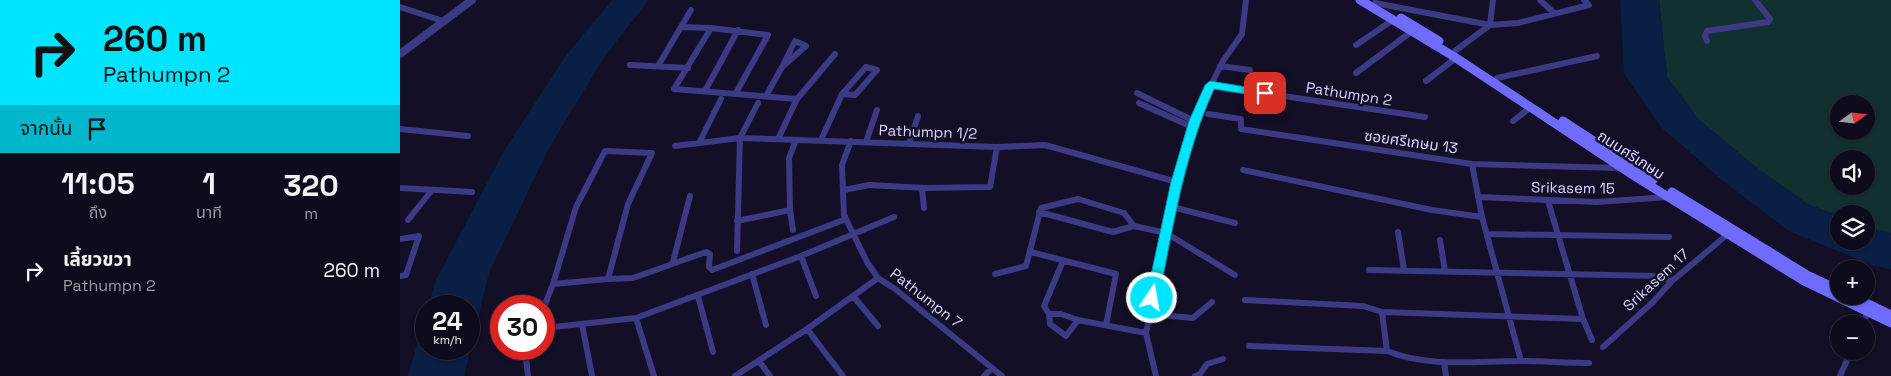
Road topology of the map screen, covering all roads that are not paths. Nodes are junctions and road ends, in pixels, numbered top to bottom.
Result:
1 (472, 0) edge
2 (1246, 0) edge
3 (1360, 0) edge
4 (1493, 0) edge
5 (1540, 0) edge
6 (1584, 0) edge
7 (1754, 0) edge
8 (1373, 1) edge
9 (400, 8) edge
10 (691, 10) dead end
11 (1554, 13) junction
12 (1393, 20) junction
13 (443, 22) junction
14 (1490, 25) junction
15 (681, 27) junction
16 (711, 28) junction
17 (738, 30) junction
18 (1411, 32) junction
19 (1707, 41) dead end
20 (1356, 45) dead end
21 (403, 47) edge
22 (400, 54) edge
23 (835, 54) dead end
24 (1456, 55) junction
25 (1598, 56) dead end
26 (630, 65) dead end
27 (658, 66) junction
28 (1220, 66) junction
29 (782, 67) junction
30 (688, 68) junction
31 (1250, 70) dead end
32 (1356, 73) dead end
33 (1497, 78) junction
34 (1426, 81) dead end
35 (1210, 85) junction
36 (706, 91) junction
37 (736, 93) junction
38 (1137, 93) dead end
39 (842, 94) junction
40 (766, 96) junction
41 (797, 98) junction
42 (721, 100) dead end
43 (758, 103) dead end
44 (1139, 103) dead end
45 (1531, 107) junction
46 (877, 110) dead end
47 (1208, 114) dead end
48 (918, 116) dead end
49 (1425, 117) dead end
50 (1513, 121) dead end
51 (1193, 124) junction
52 (400, 129) edge
53 (468, 136) dead end
54 (740, 138) junction
55 (778, 139) junction
56 (796, 140) junction
57 (821, 140) junction
58 (851, 141) junction
59 (866, 142) junction
60 (699, 143) junction
61 (909, 144) junction
62 (674, 146) dead end
63 (998, 147) junction
64 (1472, 164) junction
65 (1622, 168) junction
66 (1243, 170) dead end
67 (1177, 182) junction
68 (400, 188) edge
69 (922, 188) junction
70 (432, 190) junction
71 (844, 190) junction
72 (472, 192) dead end
73 (690, 196) dead end
74 (1478, 196) junction
75 (1668, 197) junction
76 (1548, 200) junction
77 (1172, 206) junction
78 (924, 208) dead end
79 (790, 210) junction
80 (1039, 212) junction
81 (894, 218) dead end
82 (1482, 218) junction
83 (846, 219) junction
84 (408, 220) dead end
85 (738, 221) junction
86 (1235, 223) dead end
87 (1134, 226) junction
88 (793, 230) dead end
89 (1398, 232) dead end
90 (1166, 233) junction
91 (852, 234) junction
92 (1487, 234) junction
93 (1728, 234) junction
94 (1558, 235) junction
95 (1669, 237) dead end
96 (400, 240) edge
97 (1440, 240) dead end
98 (737, 251) dead end
99 (1031, 252) junction
100 (801, 256) junction
101 (1063, 260) junction
102 (673, 262) junction
103 (1369, 270) dead end
104 (1404, 270) junction
105 (1445, 271) junction
106 (1497, 273) junction
107 (752, 274) junction
108 (995, 274) dead end
109 (1571, 274) junction
110 (1235, 275) dead end
111 (400, 276) edge
112 (878, 278) junction
113 (608, 279) junction
114 (1672, 282) junction
115 (1817, 283) junction
116 (553, 284) junction
117 (1827, 288) junction
118 (1830, 288) edge
119 (548, 295) edge
120 (698, 296) junction
121 (816, 296) dead end
122 (853, 296) junction
123 (1245, 300) dead end
124 (1212, 302) dead end
125 (1870, 305) edge
126 (1868, 311) junction
127 (1382, 312) junction
128 (1049, 314) junction
129 (1149, 314) junction
130 (1866, 315) edge
131 (1891, 315) edge
132 (1509, 317) junction
133 (636, 318) junction
134 (1583, 319) junction
135 (1078, 320) junction
136 (1891, 323) edge
137 (582, 324) junction
138 (766, 325) dead end
139 (1106, 325) junction
140 (878, 326) dead end
141 (555, 327) edge
142 (807, 329) junction
143 (1146, 333) junction
144 (1592, 340) dead end
145 (1249, 346) dead end
146 (1603, 347) dead end
147 (713, 352) dead end
148 (1387, 352) junction
149 (1223, 358) dead end
150 (526, 360) edge
151 (1847, 360) edge
152 (759, 361) junction
153 (1522, 361) junction
154 (1444, 362) junction
155 (1589, 364) dead end
156 (996, 373) edge
157 (528, 376) edge
158 (592, 376) edge
159 (654, 376) edge
160 (735, 376) edge
161 (770, 376) edge
162 (843, 376) edge
163 (984, 376) edge
164 (1156, 376) edge
165 (1195, 376) edge
166 (1446, 376) edge
167 (1840, 376) edge

1 - 13 street
2 - 28 street
3 - 12 main road, ถนนศรีเกษม
4 - 14 street
5 - 11 street
6 - 11 street
7 - 19 street
8 - 14 street
8 - 24 main road, ถนนศรีเกษม
9 - 13 street
10 - 15 street
11 - 14 street
12 - 18 main road, ถนนศรีเกษม
12 - 20 street
13 - 21 street
14 - 24 street
15 - 16 street
15 - 27 street
16 - 17 street
16 - 30 street
17 - 36 street
17 - 37 street
18 - 24 main road, ถนนศรีเกษม
18 - 32 street
21 - 22 street
23 - 41 street
24 - 33 main road, ถนนศรีเกษม
24 - 34 street
24 - 45 main road, ถนนศรีเกษม
25 - 33 street
26 - 27 street
27 - 30 street
28 - 31 street
28 - 35 street
29 - 29 street
29 - 40 street
30 - 36 street
33 - 115 main road, ถนนศรีเกษม
35 - 49 street, Pathumpn 2
35 - 51 street
36 - 37 street
37 - 40 street
38 - 51 street
39 - 39 street
39 - 57 street
40 - 41 street
41 - 55 street
42 - 60 street
43 - 54 street
44 - 51 street
45 - 50 street
45 - 65 main road, ถนนศรีเกษม
46 - 59 street
47 - 64 street, ซอยศรีเกษม 13
48 - 61 street
51 - 67 street
52 - 53 street
54 - 55 street, Pathumpn 1/2
54 - 60 street, Pathumpn 1/2
54 - 85 street
55 - 56 street, Pathumpn 1/2
56 - 57 street, Pathumpn 1/2
56 - 79 street
57 - 58 street, Pathumpn 1/2
58 - 59 street, Pathumpn 1/2
58 - 71 street, Pathumpn 7
59 - 61 street, Pathumpn 1/2
60 - 62 street, Pathumpn 1/2
61 - 63 street, Pathumpn 1/2
63 - 67 street, Pathumpn 1/2
63 - 69 street
64 - 65 street, ซอยศรีเกษม 13
64 - 74 street
65 - 75 main road, ถนนศรีเกษม
66 - 82 street
67 - 77 street
68 - 70 street
69 - 71 street
69 - 78 street
70 - 72 street
70 - 84 street
71 - 83 street, Pathumpn 7
73 - 102 street
74 - 76 street, Srikasem 15
74 - 82 street
75 - 76 street, Srikasem 15
75 - 93 main road, ถนนศรีเกษม
76 - 94 street
77 - 86 street
77 - 90 street
79 - 85 street
79 - 88 street
80 - 87 street
80 - 87 street
80 - 99 street
81 - 91 street
82 - 92 street
83 - 91 street, Pathumpn 7
83 - 102 street
85 - 98 street
87 - 90 street
89 - 104 street
90 - 110 street
90 - 129 street
91 - 100 street
91 - 112 street, Pathumpn 7
92 - 94 street
92 - 106 street
93 - 114 street, Srikasem 17
93 - 115 main road, ถนนศรีเกษม
94 - 95 street
94 - 109 street
96 - 111 street
97 - 105 street
99 - 101 street
99 - 108 street
100 - 107 street
100 - 121 street
101 - 128 street
101 - 139 street
102 - 113 street
103 - 104 street
104 - 105 street
105 - 106 street
106 - 109 street
106 - 132 street
107 - 120 street
107 - 138 street
109 - 114 street
109 - 134 street
112 - 122 street
112 - 156 street, Pathumpn 7
113 - 116 street
113 - 116 street
114 - 146 street, Srikasem 17
115 - 117 main road, ถนนศรีเกษม
116 - 119 street
117 - 118 main road, ถนนศรีเกษม
117 - 126 main road, ถนนศรีเกษม
120 - 133 street
120 - 147 street
122 - 140 street
122 - 142 street
123 - 127 street
124 - 129 street
125 - 131 main road
126 - 130 street
126 - 136 main road, ถนนศรีเกษม
127 - 132 street
127 - 148 street
128 - 135 street
128 - 135 street
129 - 143 street
132 - 134 street
132 - 153 street
133 - 137 street
133 - 159 street
134 - 144 street
135 - 139 street
137 - 141 street
137 - 158 street
139 - 143 street
142 - 152 street
142 - 162 street
143 - 164 street
145 - 148 street
148 - 154 street
149 - 165 street
150 - 157 street
151 - 167 street
152 - 160 street
152 - 161 street
153 - 154 street
153 - 155 street
154 - 166 street
156 - 163 street

